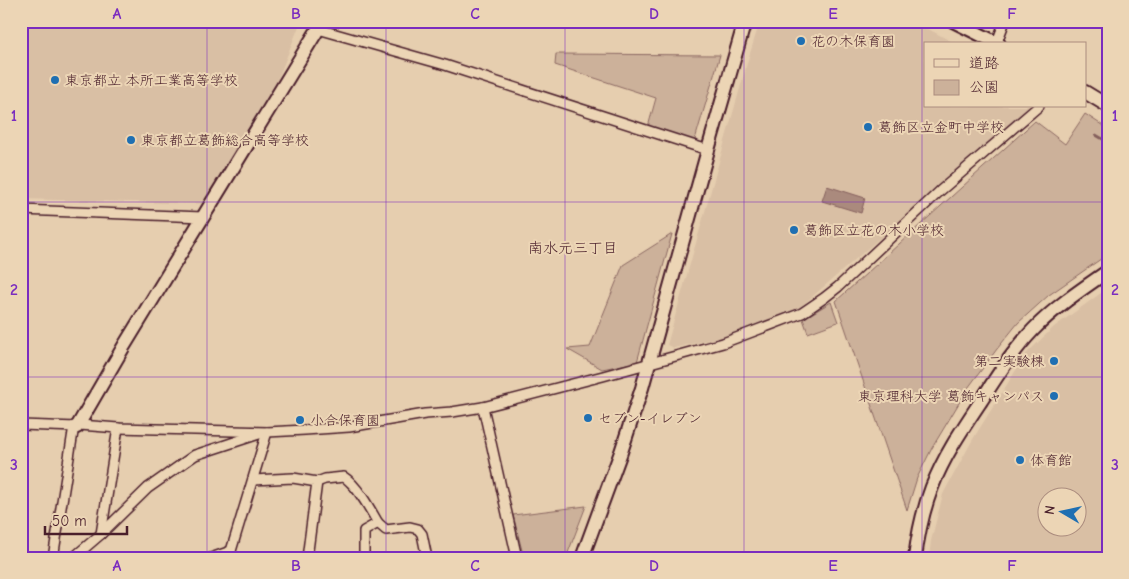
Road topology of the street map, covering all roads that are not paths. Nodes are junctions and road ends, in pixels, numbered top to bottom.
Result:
1 (745, 21) edge
2 (954, 21) edge
3 (1005, 21) edge
4 (320, 25) edge
5 (996, 42) edge
6 (998, 42) edge
7 (1086, 92) edge
8 (1107, 103) edge
9 (1038, 108) edge
10 (708, 150) junction
11 (21, 210) edge
12 (203, 217) junction
13 (1108, 271) edge
14 (649, 364) junction
15 (483, 407) junction
16 (21, 425) edge
17 (75, 427) junction
18 (118, 428) junction
19 (267, 432) junction
20 (253, 480) junction
21 (317, 482) junction
22 (378, 523) junction
23 (101, 534) junction
24 (231, 555) edge
25 (53, 558) edge
26 (73, 558) edge
27 (211, 558) edge
28 (307, 558) edge
29 (364, 558) edge
30 (427, 558) edge
31 (517, 558) edge
32 (582, 558) edge
33 (915, 558) edge

1 - 10 street
2 - 5 street
3 - 6 street
4 - 10 street
4 - 12 street
7 - 8 street
9 - 14 street
10 - 14 street
11 - 12 street
12 - 17 street
13 - 33 street
14 - 15 street
14 - 32 street
15 - 19 street
15 - 31 street
16 - 17 street
17 - 18 street
17 - 25 street
18 - 19 street
18 - 23 street
19 - 20 street
19 - 23 street
20 - 21 street
20 - 24 street
21 - 22 street
21 - 28 street
22 - 29 street
22 - 30 street
23 - 26 street
24 - 27 street

